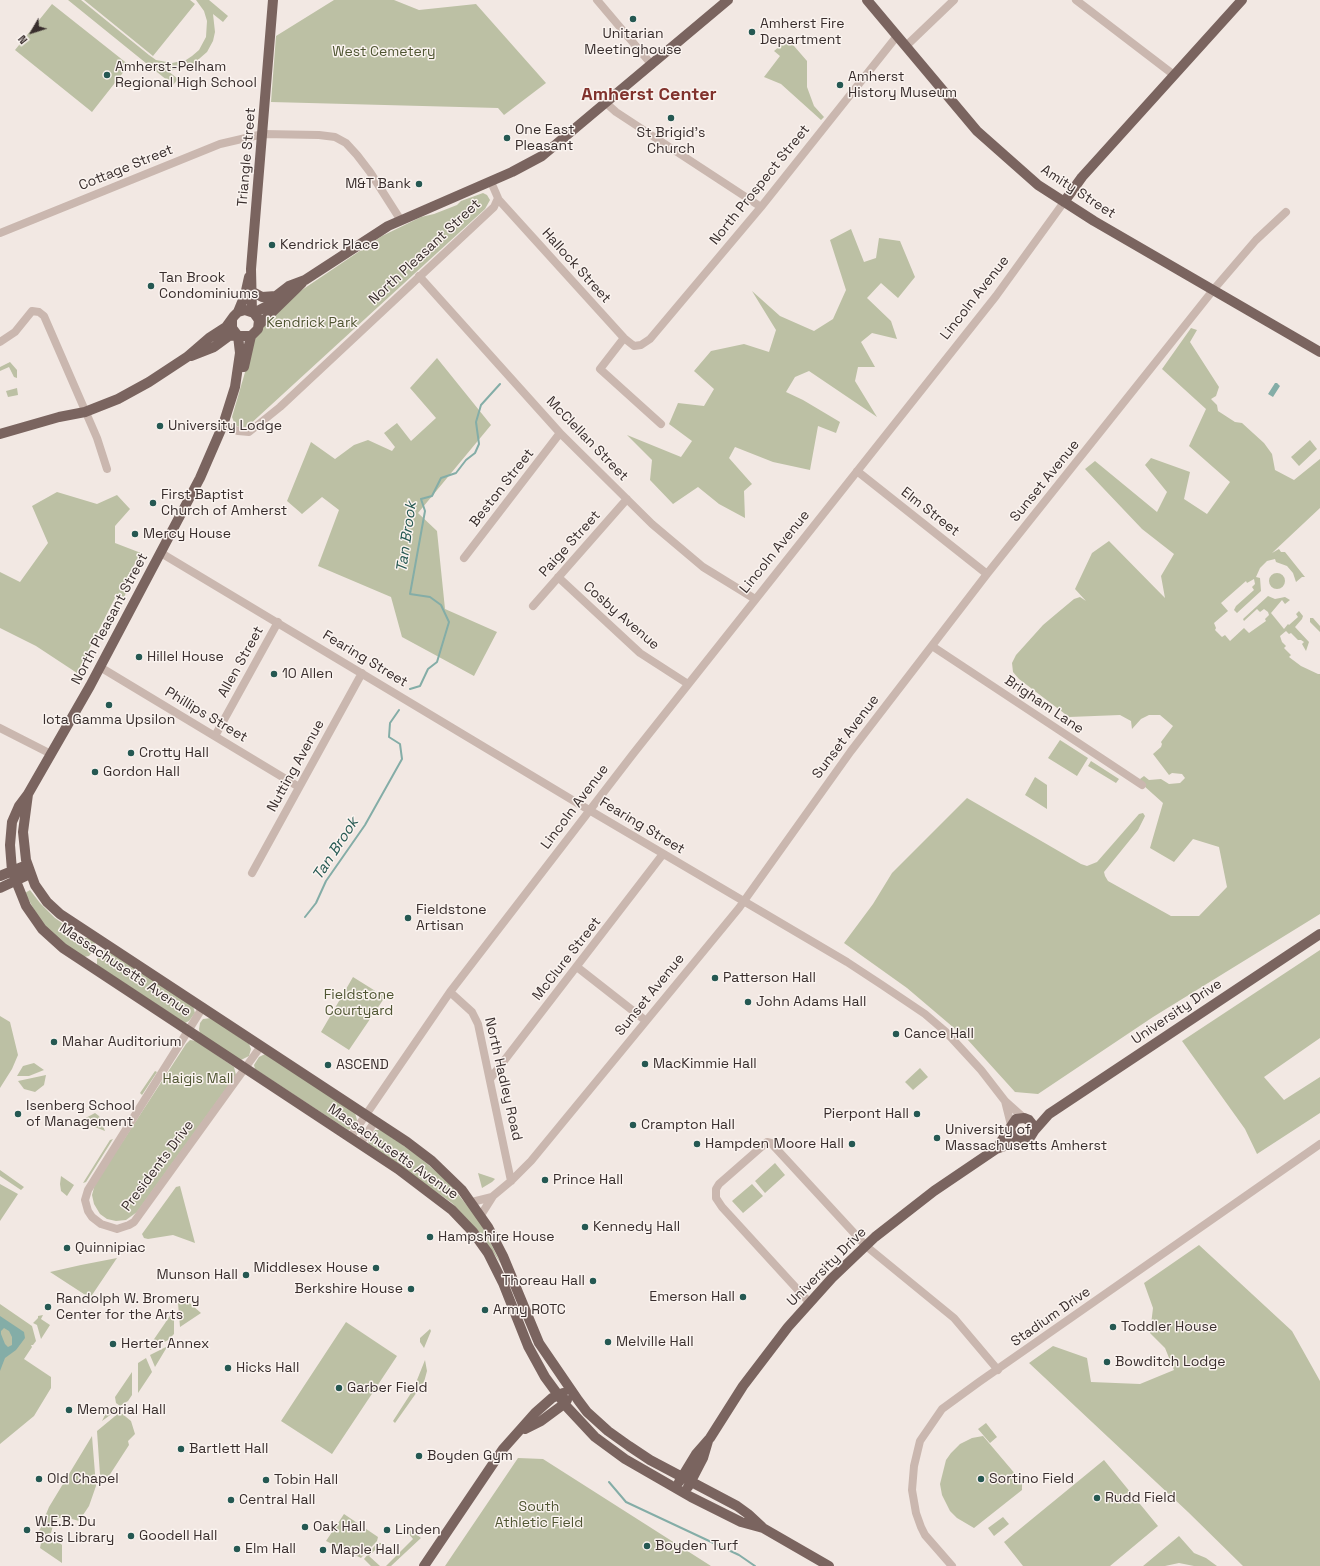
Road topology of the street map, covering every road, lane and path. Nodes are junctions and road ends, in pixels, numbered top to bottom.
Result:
1 (274, 0) edge
2 (597, 0) edge
3 (728, 0) edge
4 (867, 0) edge
5 (954, 0) edge
6 (1076, 0) edge
7 (1242, 0) edge
8 (897, 36) junction
9 (906, 46) junction
10 (652, 65) junction
11 (1174, 75) junction
12 (606, 103) junction
13 (263, 134) junction
14 (491, 182) junction
15 (498, 200) junction
16 (1064, 202) junction
17 (761, 207) junction
18 (1286, 212) dead end
19 (400, 220) junction
20 (0, 233) edge
21 (252, 269) junction
22 (419, 276) junction
23 (305, 280) junction
24 (1214, 289) junction
25 (253, 292) junction
26 (276, 296) junction
27 (253, 312) junction
28 (235, 315) junction
29 (259, 325) junction
30 (238, 335) junction
31 (251, 336) junction
32 (624, 338) junction
33 (0, 342) edge
34 (638, 346) joint
35 (1320, 352) edge
36 (187, 357) junction
37 (235, 387) junction
38 (85, 412) junction
39 (660, 424) dead end
40 (223, 425) junction
41 (26, 426) junction
42 (0, 428) edge
43 (560, 433) junction
44 (0, 434) edge
45 (107, 469) dead end
46 (857, 471) junction
47 (627, 500) junction
48 (161, 553) junction
49 (464, 558) dead end
50 (987, 574) junction
51 (558, 578) junction
52 (755, 599) junction
53 (533, 606) dead end
54 (278, 622) junction
55 (932, 646) junction
56 (100, 667) junction
57 (362, 673) junction
58 (688, 684) junction
59 (0, 728) edge
60 (215, 736) junction
61 (51, 754) junction
62 (1142, 785) dead end
63 (299, 787) junction
64 (28, 794) junction
65 (590, 810) junction
66 (664, 854) junction
67 (29, 869) junction
68 (252, 873) dead end
69 (0, 876) edge
70 (13, 876) junction
71 (0, 888) edge
72 (744, 901) junction
73 (1320, 934) edge
74 (577, 967) junction
75 (450, 992) junction
76 (203, 1007) junction
77 (646, 1021) junction
78 (188, 1031) junction
79 (261, 1046) junction
80 (246, 1069) junction
81 (490, 1079) junction
82 (1005, 1101) junction
83 (1049, 1114) junction
84 (366, 1115) junction
85 (1025, 1118) junction
86 (375, 1121) junction
87 (1010, 1127) junction
88 (1034, 1131) junction
89 (350, 1138) junction
90 (1019, 1141) junction
91 (360, 1144) junction
92 (1320, 1144) edge
93 (996, 1149) junction
94 (511, 1181) junction
95 (493, 1196) junction
96 (472, 1202) junction
97 (481, 1215) junction
98 (866, 1246) junction
99 (810, 1302) junction
100 (998, 1370) junction
101 (571, 1392) junction
102 (557, 1395) junction
103 (564, 1404) junction
104 (521, 1431) junction
105 (710, 1438) junction
106 (681, 1476) junction
107 (692, 1482) junction
108 (676, 1487) junction
109 (685, 1493) junction
110 (763, 1528) junction
111 (424, 1566) edge
112 (830, 1566) edge
113 (952, 1566) edge

1 - 13 main road, Triangle Street
2 - 10 street
3 - 10 main road
4 - 8 main road, Amity Street
5 - 9 street
6 - 11 street
7 - 11 main road, Lincoln Avenue
8 - 9 main road, Amity Street
8 - 17 street, North Prospect Street
9 - 16 main road, Amity Street
10 - 12 main road
11 - 16 main road, Lincoln Avenue
12 - 14 main road
12 - 17 street
13 - 19 street, Cottage Street
13 - 20 street, Cottage Street
13 - 21 main road, Triangle Street
14 - 15 street, North Pleasant Street
14 - 19 main road
15 - 22 street, North Pleasant Street
15 - 32 street, Hallock Street
16 - 24 main road, Amity Street
16 - 46 street, Lincoln Avenue
17 - 34 street, North Prospect Street
18 - 24 street, Sunset Avenue
19 - 23 main road
21 - 25 main road, Triangle Street
21 - 28 main road, Triangle Street
22 - 40 street, North Pleasant Street
22 - 43 street, McClellan Street
23 - 26 main road
23 - 29 main road
24 - 35 main road, Amity Street
24 - 50 street, Sunset Avenue
25 - 26 main road
25 - 27 main road, Triangle Street
26 - 27 main road
27 - 28 main road
27 - 29 main road
28 - 30 main road
28 - 36 main road
29 - 31 main road
30 - 31 main road
30 - 36 main road
30 - 37 main road
31 - 37 main road
32 - 34 street, Hallock Street
32 - 39 street
33 - 38 street
36 - 38 main road
37 - 40 main road
38 - 41 main road
38 - 45 street
40 - 48 main road, North Pleasant Street
41 - 42 main road
41 - 44 main road
43 - 47 street, McClellan Street
43 - 49 street, Beston Street
46 - 50 street, Elm Street
46 - 52 street, Lincoln Avenue
47 - 51 street, Paige Street
47 - 52 street, McClellan Street
48 - 54 street, Fearing Street
48 - 56 main road, North Pleasant Street
50 - 55 street, Sunset Avenue
51 - 53 street, Paige Street
51 - 58 street, Cosby Avenue
52 - 58 street, Lincoln Avenue
54 - 57 street, Fearing Street
54 - 60 street, Allen Street
55 - 62 street, Brigham Lane
55 - 72 street, Sunset Avenue
56 - 60 street, Phillips Street
56 - 61 main road, North Pleasant Street
57 - 63 street, Nutting Avenue
57 - 65 street, Fearing Street
58 - 65 street, Lincoln Avenue
59 - 61 street
60 - 63 street, Phillips Street
61 - 64 main road, North Pleasant Street
63 - 68 street, Nutting Avenue
64 - 67 main road, North Pleasant Street
64 - 70 main road, North Pleasant Street
65 - 66 street, Fearing Street
65 - 75 street, Lincoln Avenue
66 - 72 street, Fearing Street
66 - 74 street, McClure Street
67 - 70 main road
67 - 76 main road, Massachusetts Avenue
69 - 70 main road
70 - 71 main road
70 - 78 main road, Massachusetts Avenue
72 - 77 street, Sunset Avenue
72 - 82 street, Fearing Street
73 - 83 main road, University Drive
74 - 77 street
74 - 81 street, McClure Street
75 - 81 street, North Hadley Road
75 - 84 street, Lincoln Avenue
76 - 78 street, Presidents Drive
76 - 79 main road, Massachusetts Avenue
77 - 94 street, Sunset Avenue
78 - 80 main road, Massachusetts Avenue
78 - 80 street, Presidents Drive
79 - 80 street, Presidents Drive
79 - 84 main road, Massachusetts Avenue
80 - 89 main road, Massachusetts Avenue
81 - 94 street, North Hadley Road
82 - 85 street, Fearing Street
82 - 87 street, Fearing Street
83 - 85 main road, University Drive
83 - 88 main road, University Drive
84 - 86 main road, Massachusetts Avenue
84 - 89 street, Lincoln Avenue
85 - 87 main road, University Drive
85 - 88 main road
86 - 91 street
86 - 96 main road, Massachusetts Avenue
87 - 90 main road
87 - 93 main road, University Drive
88 - 90 main road, University Drive
89 - 91 main road, Massachusetts Avenue
90 - 93 main road, University Drive
91 - 102 main road, Massachusetts Avenue
92 - 100 street, Stadium Drive
93 - 98 main road, University Drive
94 - 95 street, Sunset Avenue
95 - 96 street, Sunset Avenue
95 - 97 street, Sunset Avenue
96 - 97 main road, Massachusetts Avenue
97 - 101 main road, Massachusetts Avenue
98 - 99 main road, University Drive
98 - 99 street
98 - 100 street
99 - 105 main road, University Drive
100 - 113 street, Stadium Drive
101 - 102 main road
101 - 103 main road
101 - 106 main road, Massachusetts Avenue
102 - 103 main road, Massachusetts Avenue
102 - 104 main road
103 - 104 main road
103 - 108 main road, Massachusetts Avenue
104 - 111 main road
105 - 106 main road, University Drive
105 - 107 main road, University Drive
106 - 107 main road, Massachusetts Avenue
106 - 108 main road, University Drive
107 - 109 main road, University Drive
107 - 110 main road, Massachusetts Avenue
108 - 109 main road, Massachusetts Avenue
109 - 110 main road, Massachusetts Avenue
110 - 112 main road

